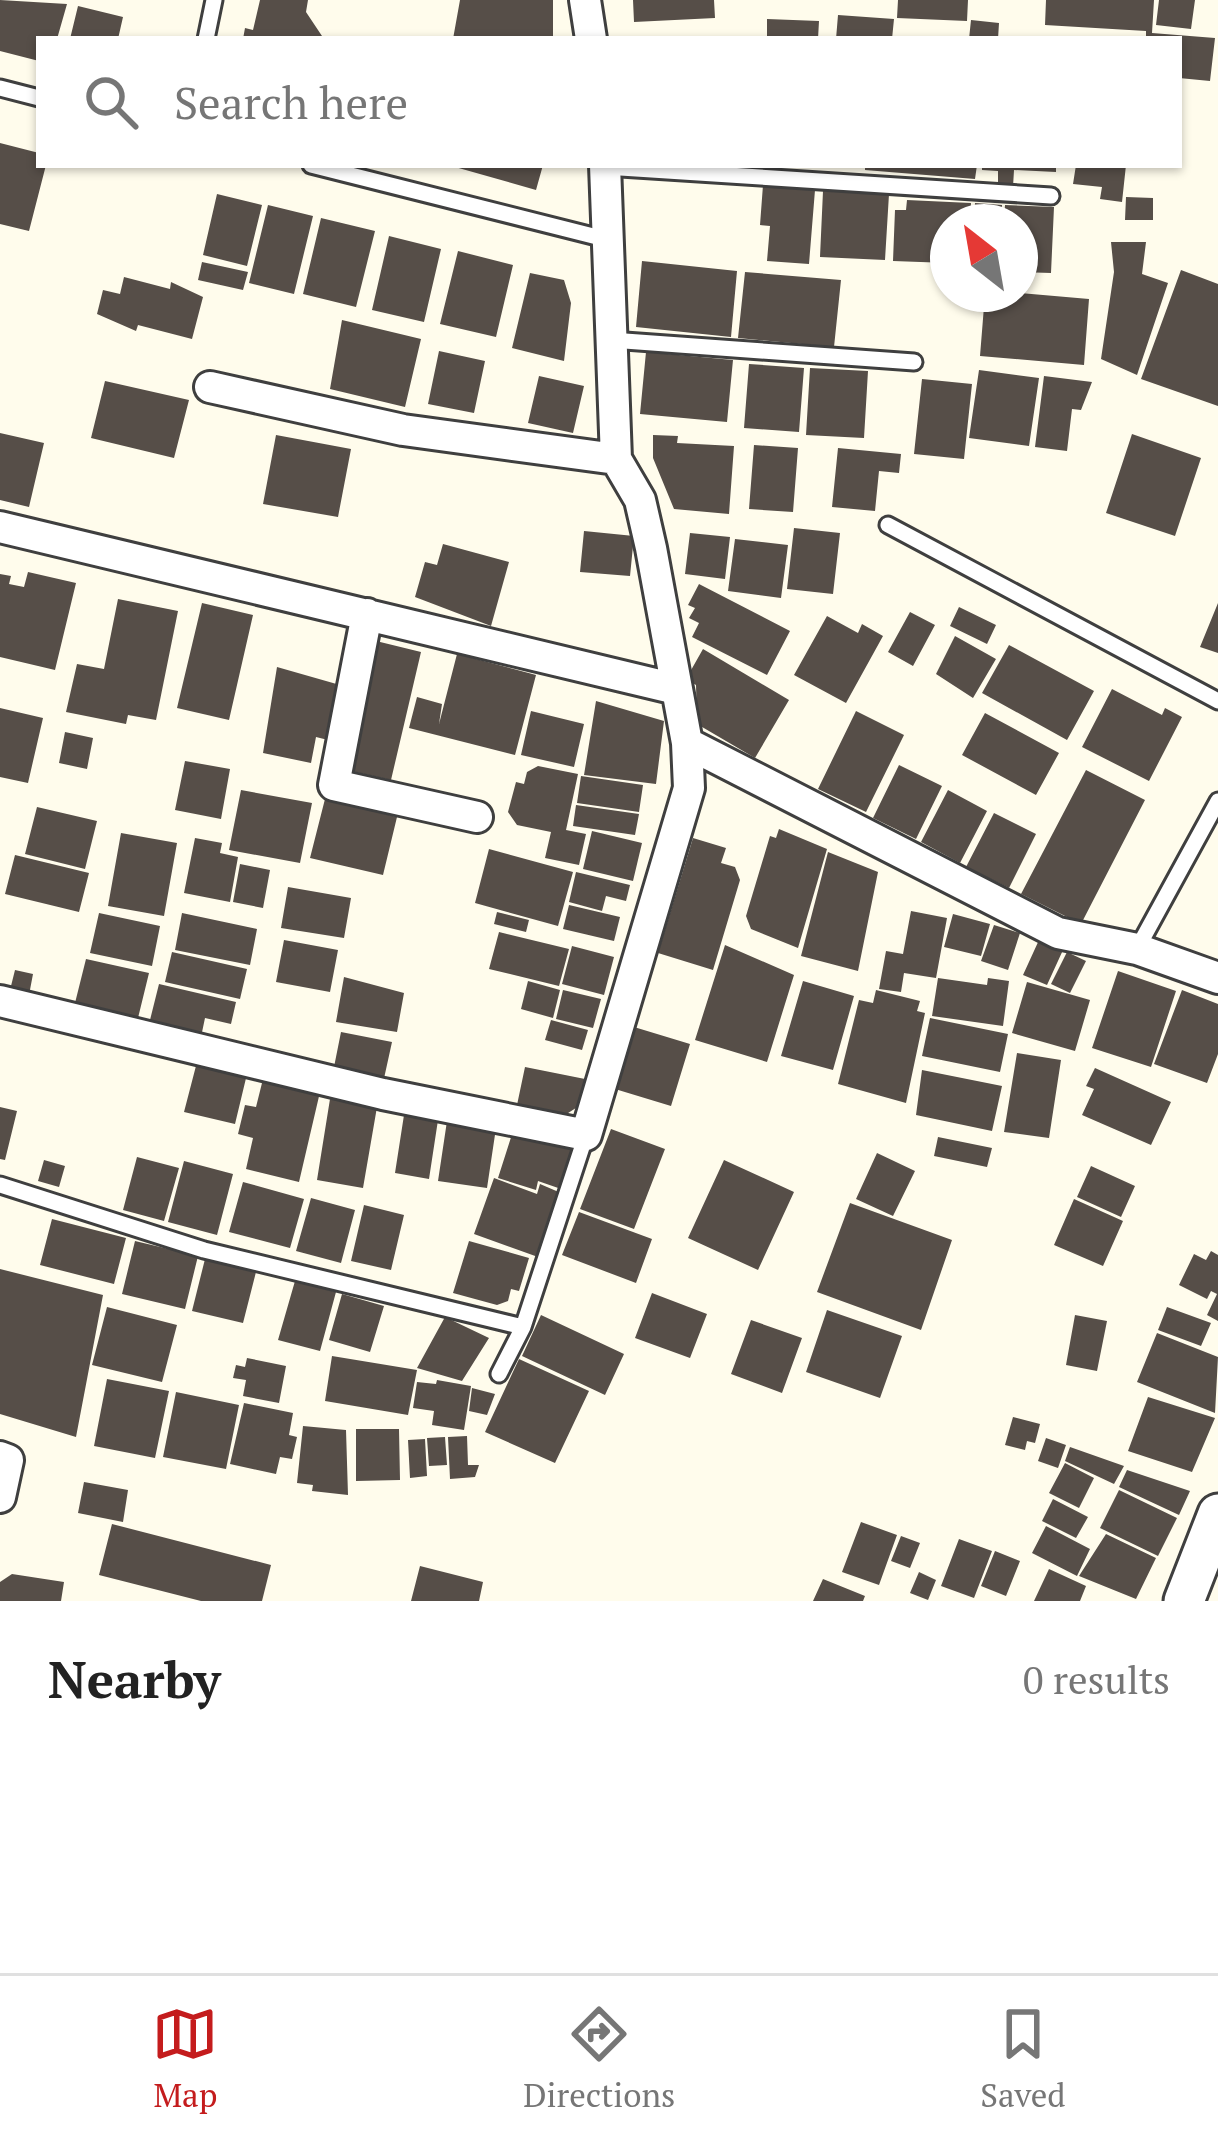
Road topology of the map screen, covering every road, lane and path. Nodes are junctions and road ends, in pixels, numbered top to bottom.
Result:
1 (214, 0) edge
2 (585, 0) edge
3 (207, 36) edge
4 (591, 36) edge
5 (0, 88) edge
6 (36, 97) edge
7 (323, 168) edge
8 (605, 168) edge
9 (635, 168) edge
10 (1052, 196) dead end
11 (605, 238) junction
12 (608, 340) junction
13 (914, 362) dead end
14 (210, 387) dead end
15 (616, 459) junction
16 (888, 525) dead end
17 (0, 527) edge
18 (367, 614) junction
19 (676, 689) junction
20 (1218, 700) edge
21 (687, 742) junction
22 (1218, 801) edge
23 (477, 817) dead end
24 (1137, 949) junction
25 (1218, 978) edge
26 (0, 1001) edge
27 (586, 1135) junction
28 (0, 1185) edge
29 (523, 1327) junction
30 (499, 1374) dead end
31 (4, 1458) edge
32 (0, 1497) edge
33 (1218, 1514) edge
34 (1184, 1601) edge

1 - 3 lane
2 - 4 street
5 - 6 lane
7 - 11 lane
8 - 11 street
9 - 10 lane
11 - 12 street
12 - 13 lane
12 - 15 street
14 - 15 street
15 - 19 street
16 - 20 lane
17 - 18 street
18 - 19 street
18 - 23 street
19 - 21 street
21 - 24 street
21 - 27 street
22 - 24 lane
24 - 25 street
26 - 27 street
27 - 29 lane
28 - 29 lane
29 - 30 lane
31 - 32 street
33 - 34 street

